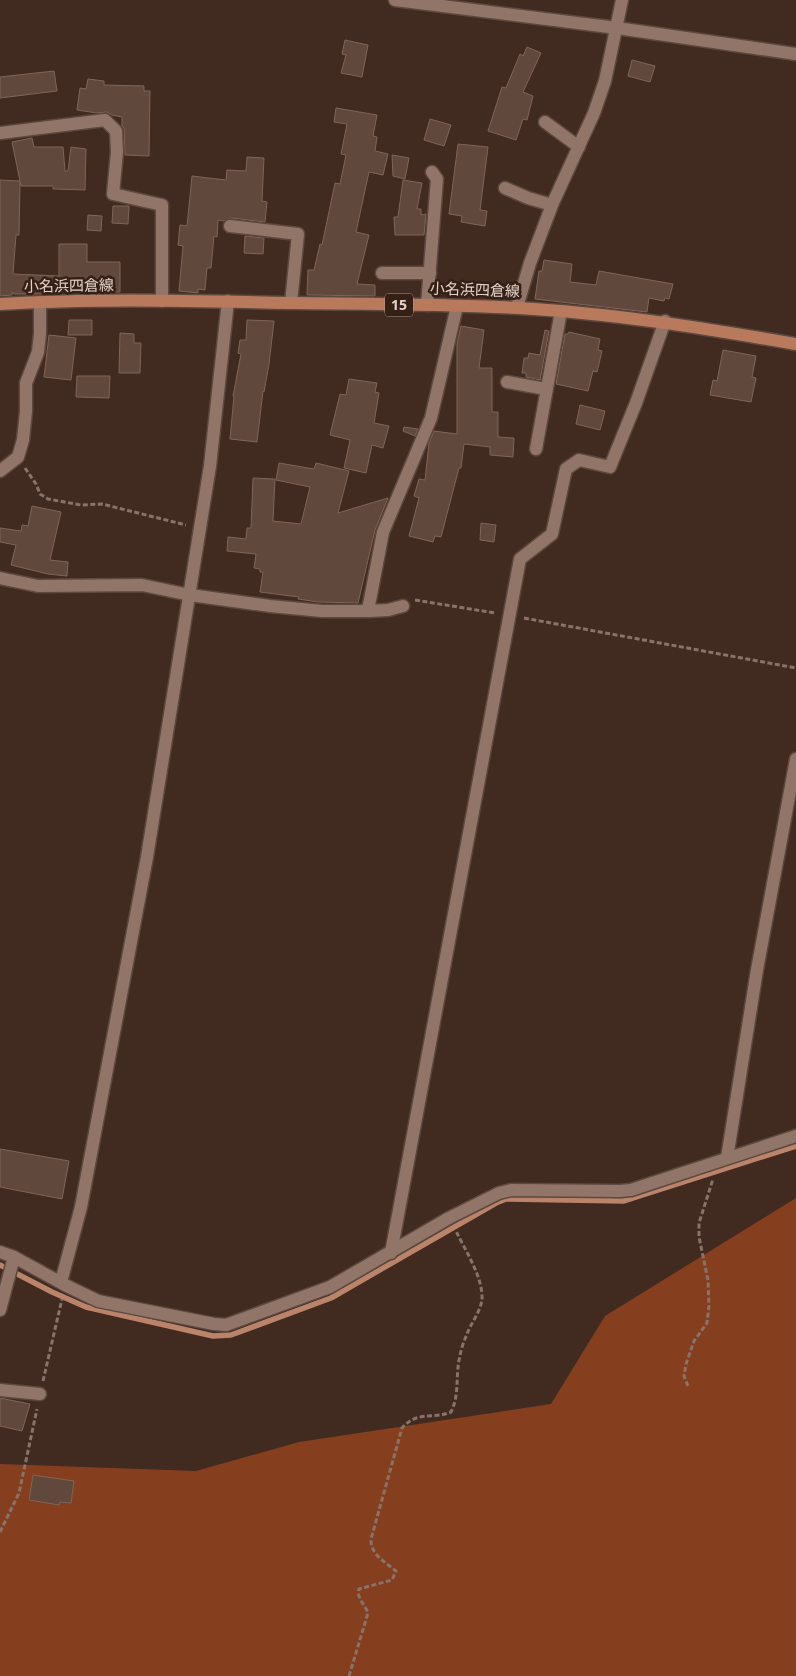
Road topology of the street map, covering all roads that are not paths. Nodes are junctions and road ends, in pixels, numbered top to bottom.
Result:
1 (395, 0) edge
2 (622, 0) edge
3 (617, 28) junction
4 (796, 54) edge
5 (545, 122) dead end
6 (0, 133) edge
7 (579, 147) junction
8 (432, 172) dead end
9 (505, 188) dead end
10 (552, 205) junction
11 (230, 226) dead end
12 (382, 273) dead end
13 (430, 273) junction
14 (162, 301) junction
15 (228, 301) junction
16 (40, 302) junction
17 (291, 303) junction
18 (0, 304) edge
19 (427, 305) junction
20 (457, 306) junction
21 (517, 308) junction
22 (561, 311) junction
23 (665, 322) junction
24 (796, 344) edge
25 (507, 382) dead end
26 (546, 389) junction
27 (536, 449) dead end
28 (0, 471) edge
29 (0, 578) edge
30 (190, 595) junction
31 (403, 606) road end
32 (369, 611) junction
33 (796, 760) edge
34 (796, 1136) edge
35 (727, 1158) junction
36 (0, 1252) edge
37 (391, 1253) junction
38 (11, 1265) junction
39 (61, 1282) junction
40 (0, 1305) edge
41 (0, 1390) edge
42 (40, 1394) road end

1 - 3 street
2 - 3 street
3 - 4 street
3 - 7 street
5 - 7 street
6 - 14 street
7 - 10 street
8 - 13 street
9 - 10 street
10 - 21 street
11 - 17 street
12 - 13 street
13 - 19 street
14 - 15 main road, 小名浜四倉線 / 15
14 - 16 main road, 小名浜四倉線 / 15
15 - 17 main road, 小名浜四倉線 / 15
15 - 30 street
16 - 18 main road, 小名浜四倉線 / 15
16 - 28 street
17 - 19 main road, 小名浜四倉線 / 15
19 - 20 main road, 小名浜四倉線 / 15
20 - 21 main road, 小名浜四倉線 / 15
20 - 32 street
21 - 22 main road, 小名浜四倉線 / 15
22 - 23 main road, 小名浜四倉線 / 15
22 - 26 street
23 - 24 main road, 小名浜四倉線 / 15
23 - 37 street
25 - 26 street
26 - 27 street
29 - 30 street
30 - 32 street
30 - 39 street
31 - 32 street
33 - 35 street
34 - 35 street
35 - 37 street
36 - 38 street
37 - 39 street
38 - 39 street
38 - 40 street
41 - 42 street

